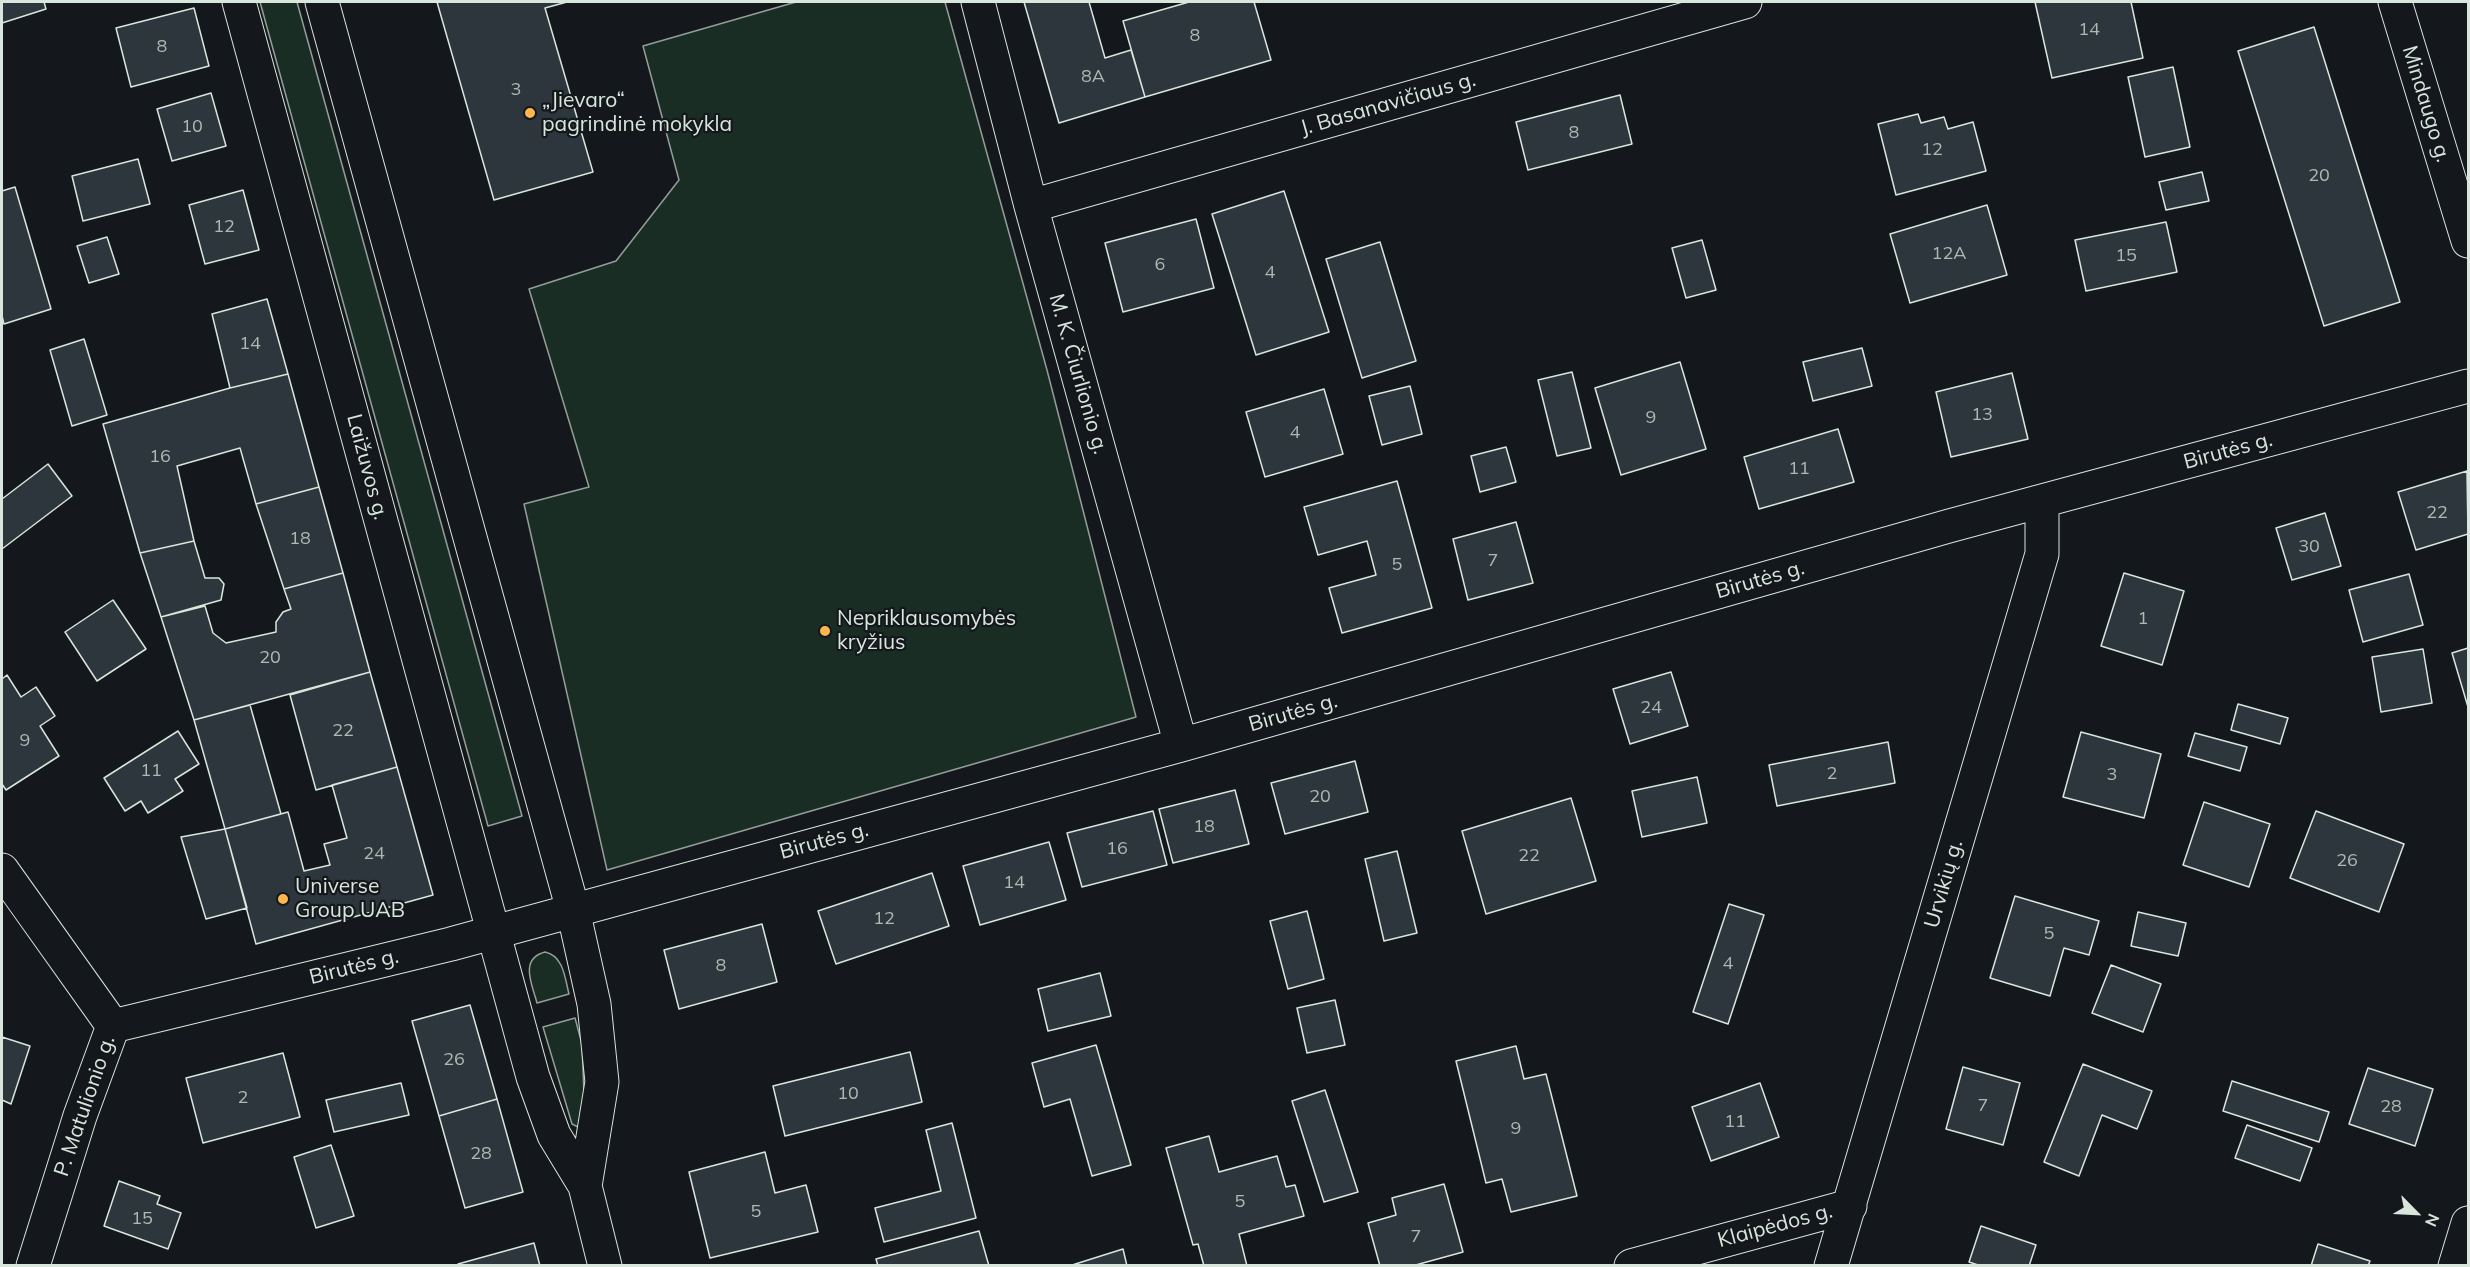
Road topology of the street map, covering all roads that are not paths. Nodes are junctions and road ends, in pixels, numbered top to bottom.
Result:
1 (239, 2) edge
2 (322, 2) edge
3 (978, 2) edge
4 (1744, 2) edge
5 (2395, 2) edge
6 (1031, 206) junction
7 (2469, 241) edge
8 (2469, 386) edge
9 (2042, 501) junction
10 (1181, 745) junction
11 (2, 870) edge
12 (573, 910) junction
13 (495, 932) junction
14 (113, 1026) junction
15 (585, 1186) junction
16 (1850, 1206) junction
17 (2469, 1223) edge
18 (33, 1266) edge
19 (605, 1266) edge
20 (1631, 1266) edge
21 (1831, 1266) edge
22 (2455, 1266) edge

1 - 13 street, Laižuvos g.
2 - 12 street
3 - 6 street, M. K. Čiurlionio g.
4 - 6 street, J. Basanavičiaus g.
5 - 7 street, Mindaugo g.
6 - 10 street, M. K. Čiurlionio g.
8 - 9 street, Birutės g.
9 - 10 street, Birutės g.
9 - 16 street, Urvikių g.
10 - 12 street, Birutės g.
11 - 14 street, P. Matulionio g.
12 - 13 street, Birutės g.
12 - 15 street
13 - 14 street, Birutės g.
13 - 15 street, Laižuvos g.
14 - 18 street, P. Matulionio g.
15 - 19 street
16 - 20 street, Klaipėdos g.
16 - 21 street, Urvikių g.
17 - 22 street

